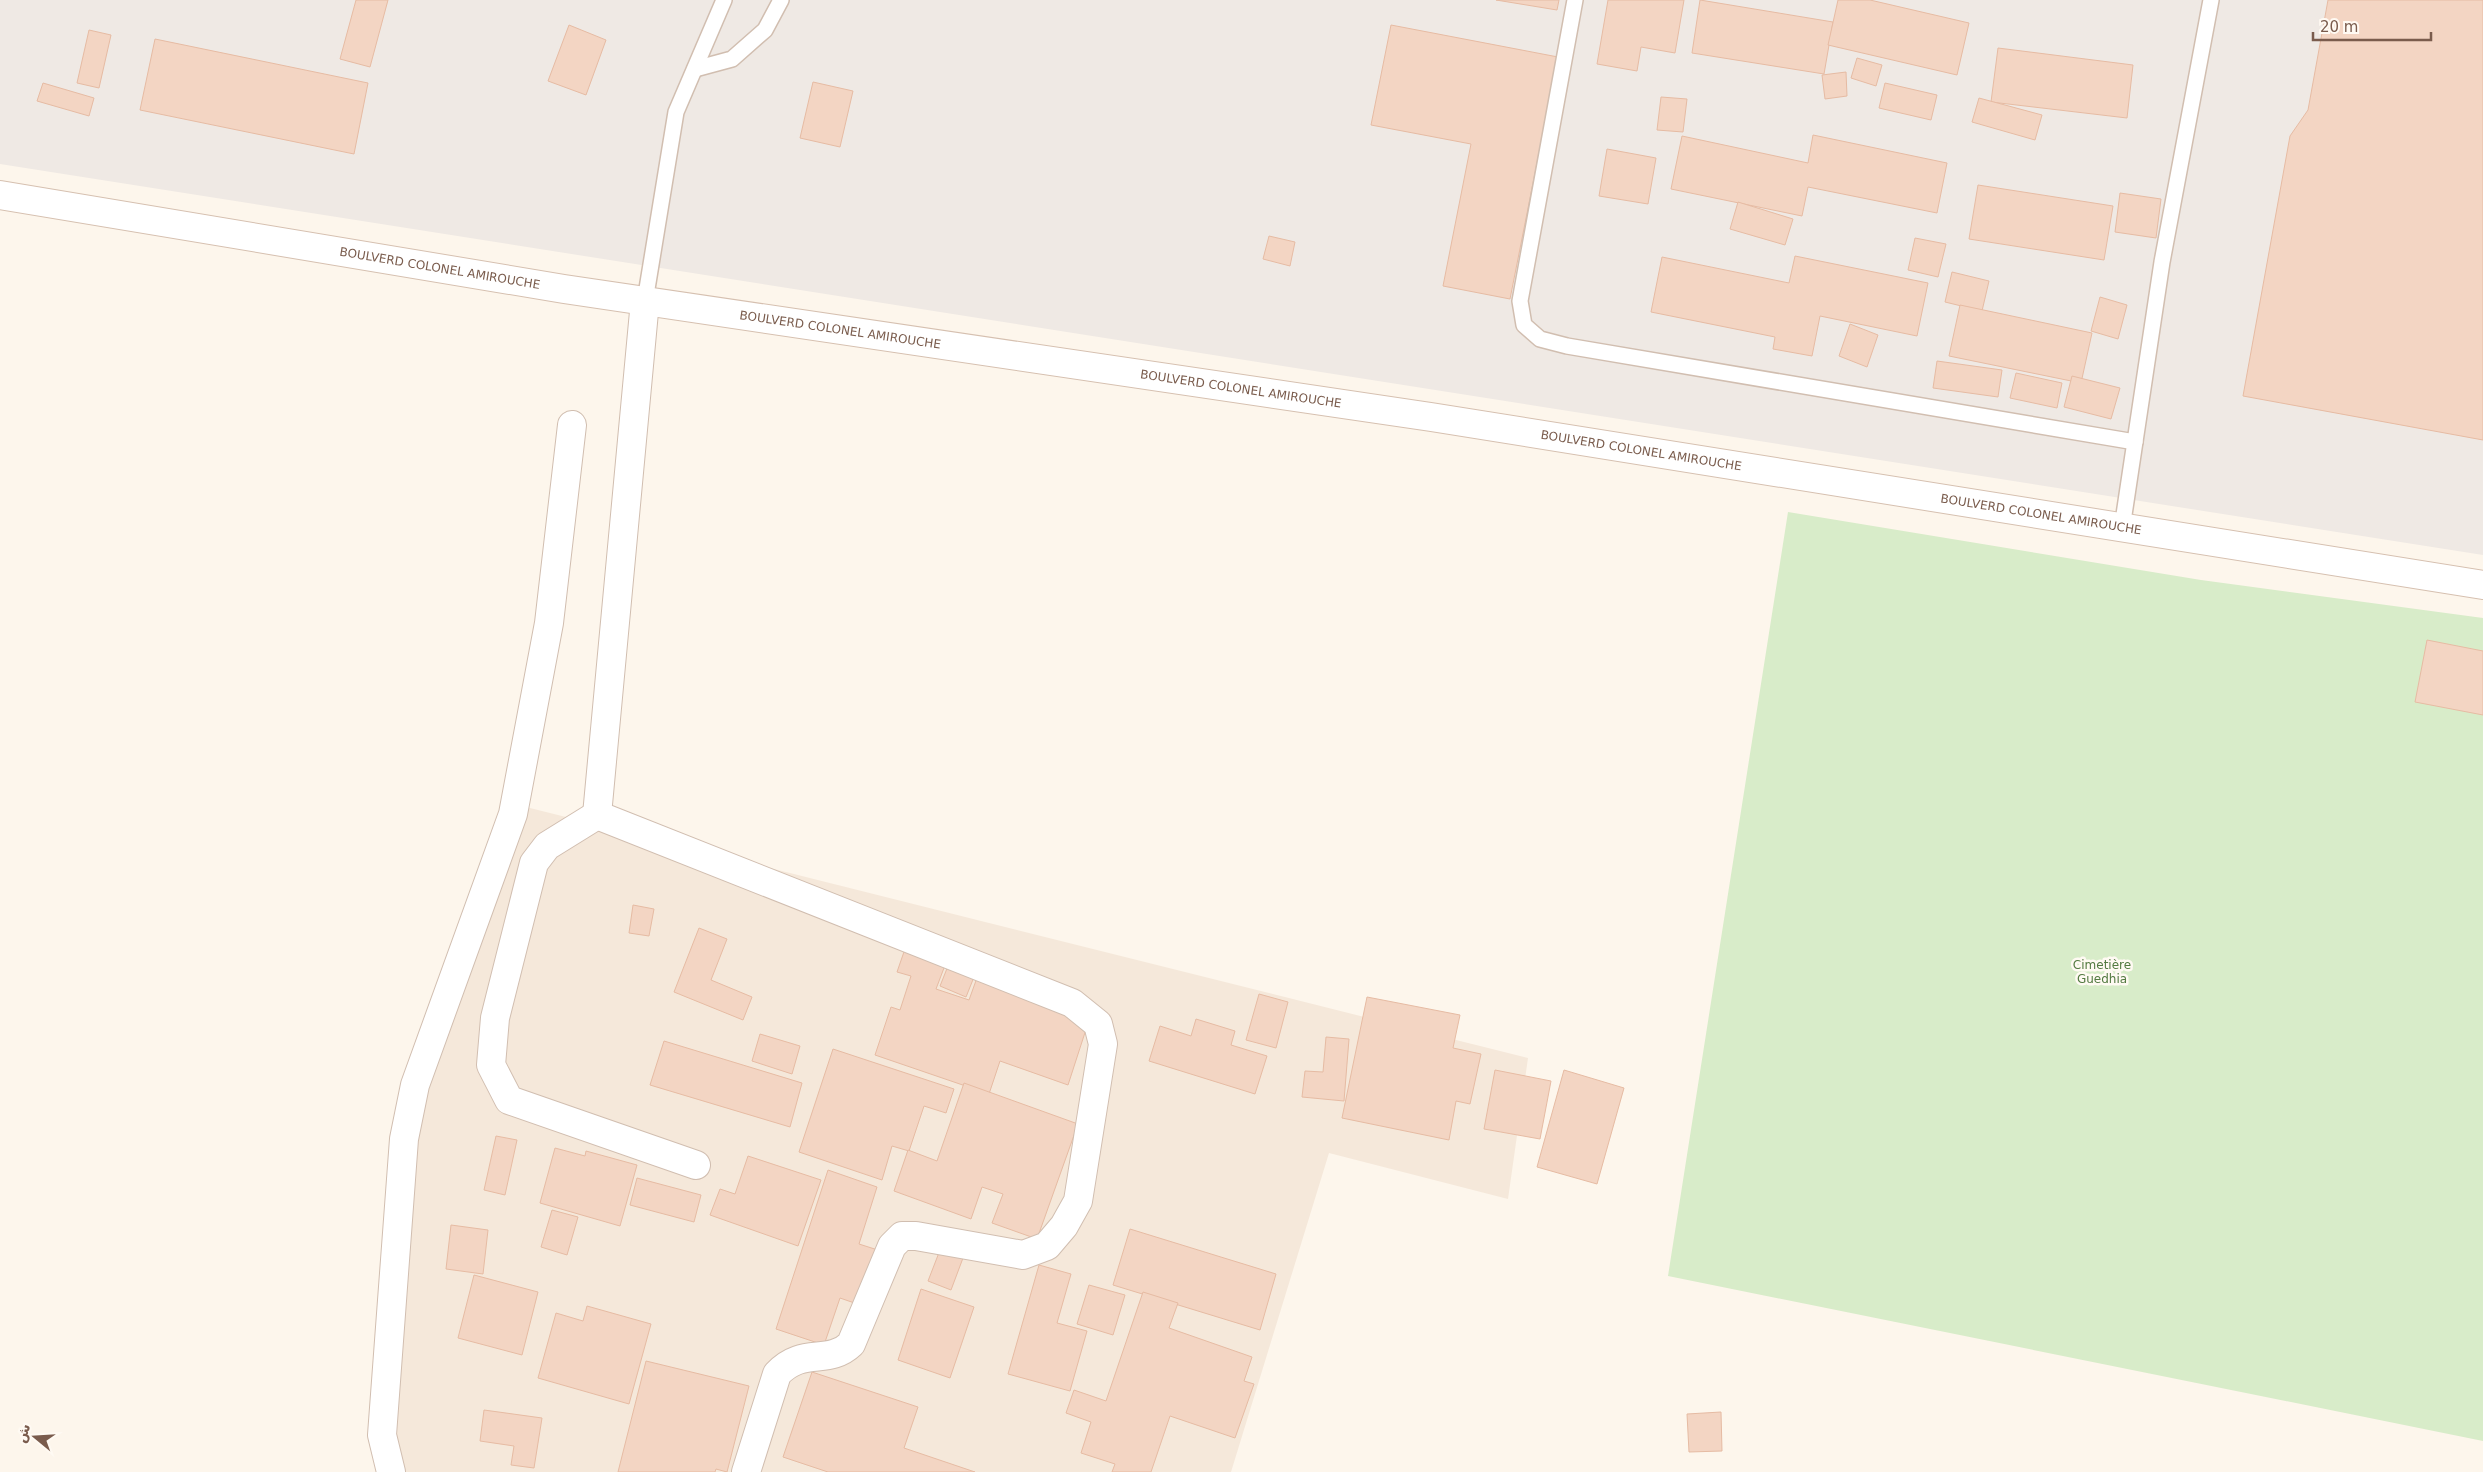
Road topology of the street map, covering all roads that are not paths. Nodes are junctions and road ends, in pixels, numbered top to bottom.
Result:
1 (724, 0) edge
2 (781, 0) edge
3 (1575, 0) edge
4 (2211, 0) edge
5 (695, 69) junction
6 (0, 195) edge
7 (645, 301) junction
8 (572, 424) dead end
9 (2135, 442) junction
10 (2122, 528) junction
11 (2483, 585) edge
12 (597, 815) junction
13 (696, 1166) dead end
14 (391, 1472) edge
15 (746, 1472) edge

1 - 5 lane
2 - 5 lane
3 - 9 lane
4 - 9 lane
5 - 7 lane
6 - 7 street, BOULVERD COLONEL AMIROUCHE
7 - 10 street, BOULVERD COLONEL AMIROUCHE
7 - 12 street
8 - 14 street
9 - 10 lane
10 - 11 street, BOULVERD COLONEL AMIROUCHE
12 - 13 street
12 - 15 street

